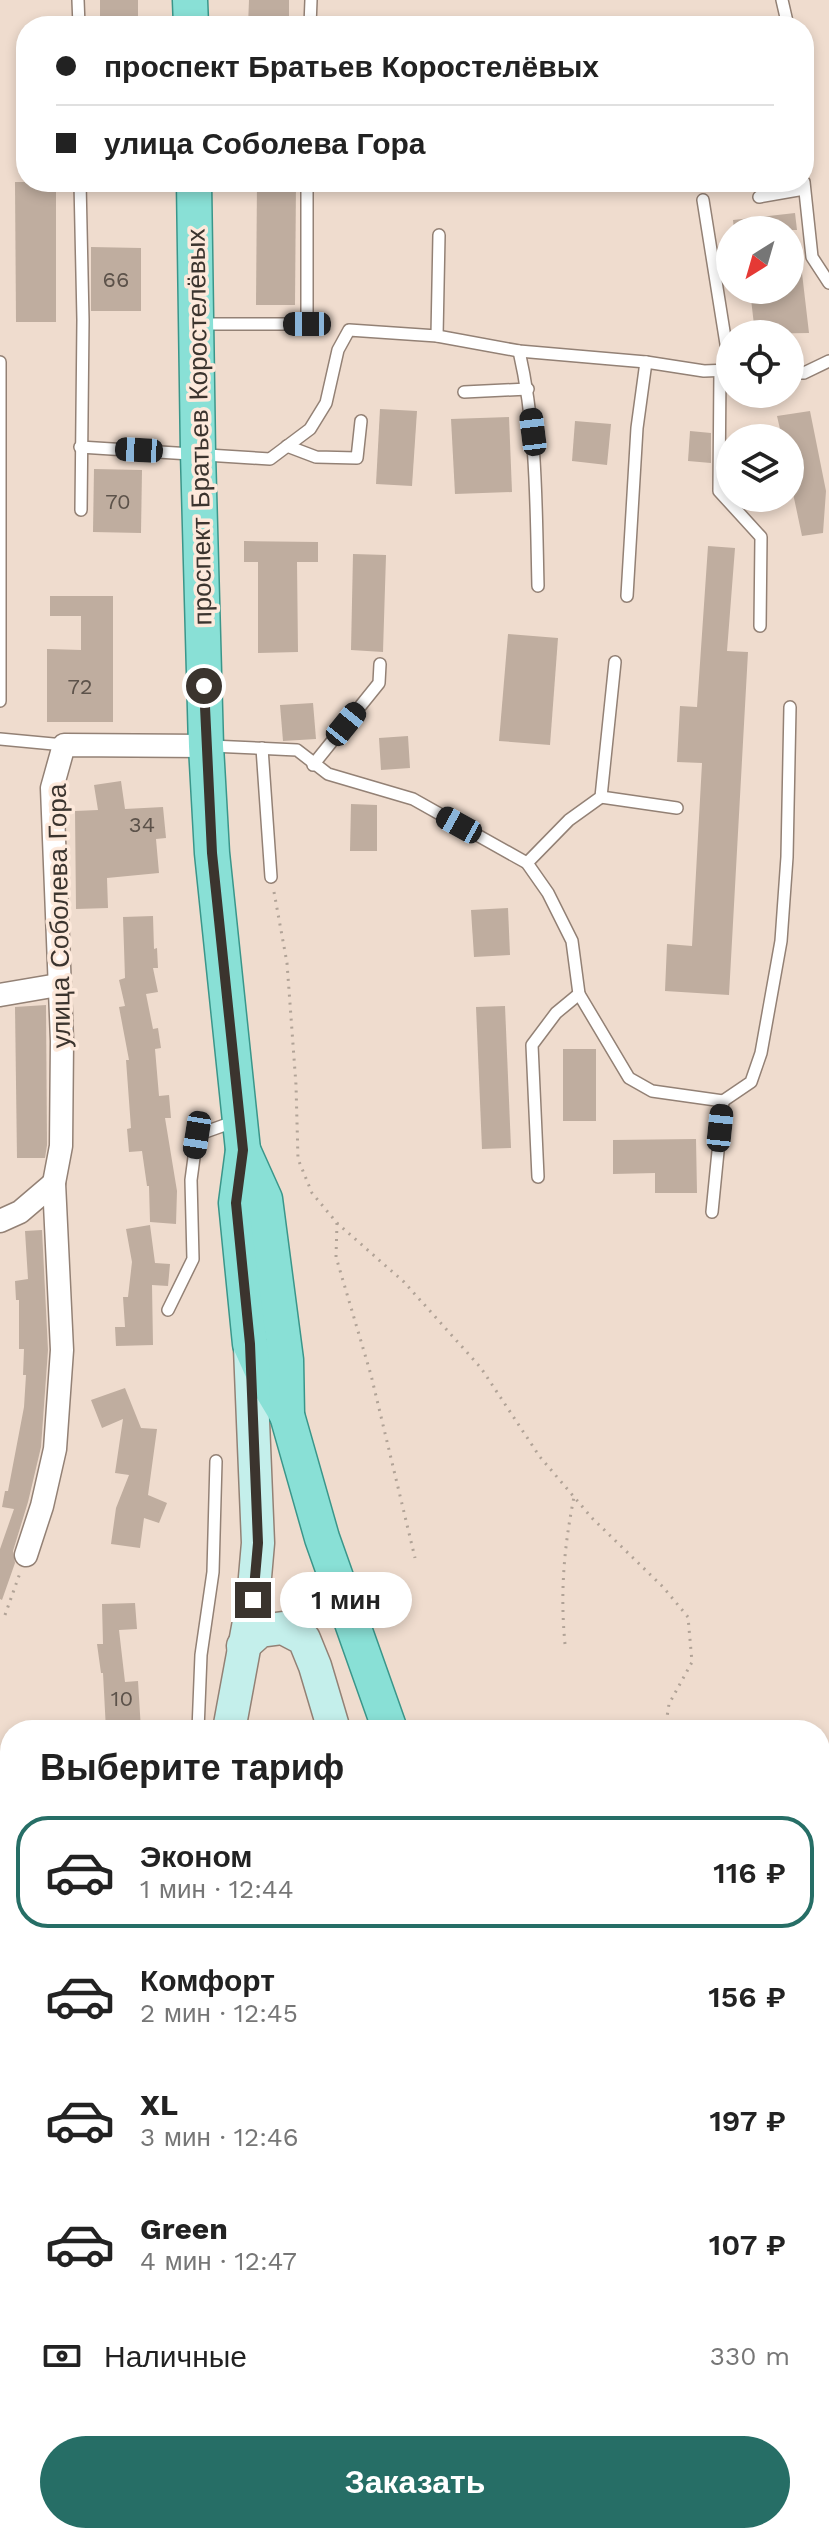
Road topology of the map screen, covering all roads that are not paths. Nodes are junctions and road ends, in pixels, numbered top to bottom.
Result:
1 (80, 192) edge
2 (194, 192) edge
3 (307, 192) edge
4 (779, 192) edge
5 (805, 192) edge
6 (759, 197) dead end
7 (703, 200) dead end
8 (439, 235) dead end
9 (829, 283) edge
10 (720, 320) edge
11 (195, 324) junction
12 (437, 336) junction
13 (519, 351) junction
14 (829, 361) edge
15 (0, 362) edge
16 (646, 362) junction
17 (716, 370) edge
18 (804, 373) edge
19 (528, 389) junction
20 (464, 392) dead end
21 (724, 408) edge
22 (361, 421) dead end
23 (287, 446) junction
24 (80, 447) junction
25 (198, 453) junction
26 (81, 510) dead end
27 (538, 586) dead end
28 (627, 596) dead end
29 (760, 626) dead end
30 (615, 662) dead end
31 (380, 664) dead end
32 (0, 701) edge
33 (790, 707) dead end
34 (0, 739) edge
35 (64, 745) junction
36 (206, 746) junction
37 (262, 748) junction
38 (313, 765) junction
39 (601, 797) junction
40 (677, 808) dead end
41 (527, 863) junction
42 (271, 877) road end
43 (58, 985) junction
44 (579, 994) junction
45 (0, 995) edge
46 (723, 1101) junction
47 (241, 1135) junction
48 (538, 1177) dead end
49 (54, 1183) junction
50 (712, 1212) dead end
51 (0, 1221) edge
52 (168, 1310) dead end
53 (250, 1344) junction
54 (287, 1415) junction
55 (216, 1461) dead end
56 (26, 1555) road end
57 (243, 1646) junction
58 (198, 1720) edge
59 (231, 1720) edge
60 (331, 1720) edge
61 (386, 1720) edge

1 - 24 lane
2 - 11 main road, проспект Братьев Коростелёвых
3 - 11 lane
4 - 6 lane
5 - 9 lane
7 - 10 lane
8 - 12 lane
11 - 25 main road, проспект Братьев Коростелёвых
12 - 13 lane
12 - 23 lane
13 - 16 lane
13 - 19 lane
14 - 18 lane
15 - 32 lane
16 - 17 lane
16 - 28 lane
19 - 20 lane
19 - 27 lane
21 - 29 lane
22 - 23 lane
23 - 25 lane
24 - 25 lane
24 - 26 lane
25 - 36 main road, проспект Братьев Коростелёвых
30 - 39 lane
31 - 38 lane
33 - 46 lane
34 - 35 lane
35 - 36 street, улица Соболева Гора
35 - 43 street, улица Соболева Гора
36 - 37 lane
36 - 47 main road, проспект Братьев Коростелёвых
37 - 38 lane
37 - 42 lane
38 - 41 lane
39 - 40 lane
39 - 41 lane
41 - 44 lane
43 - 45 street
43 - 49 street, улица Соболева Гора
44 - 46 lane
44 - 48 lane
46 - 50 lane
47 - 52 lane
47 - 53 main road, проспект Братьев Коростелёвых
47 - 54 main road, проспект Братьев Коростелёвых
49 - 51 street
49 - 56 street, улица Соболева Гора
53 - 54 main road, проспект Братьев Коростелёвых
53 - 57 street
54 - 61 main road, проспект Братьев Коростелёвых
55 - 58 lane
57 - 59 street
57 - 60 street

